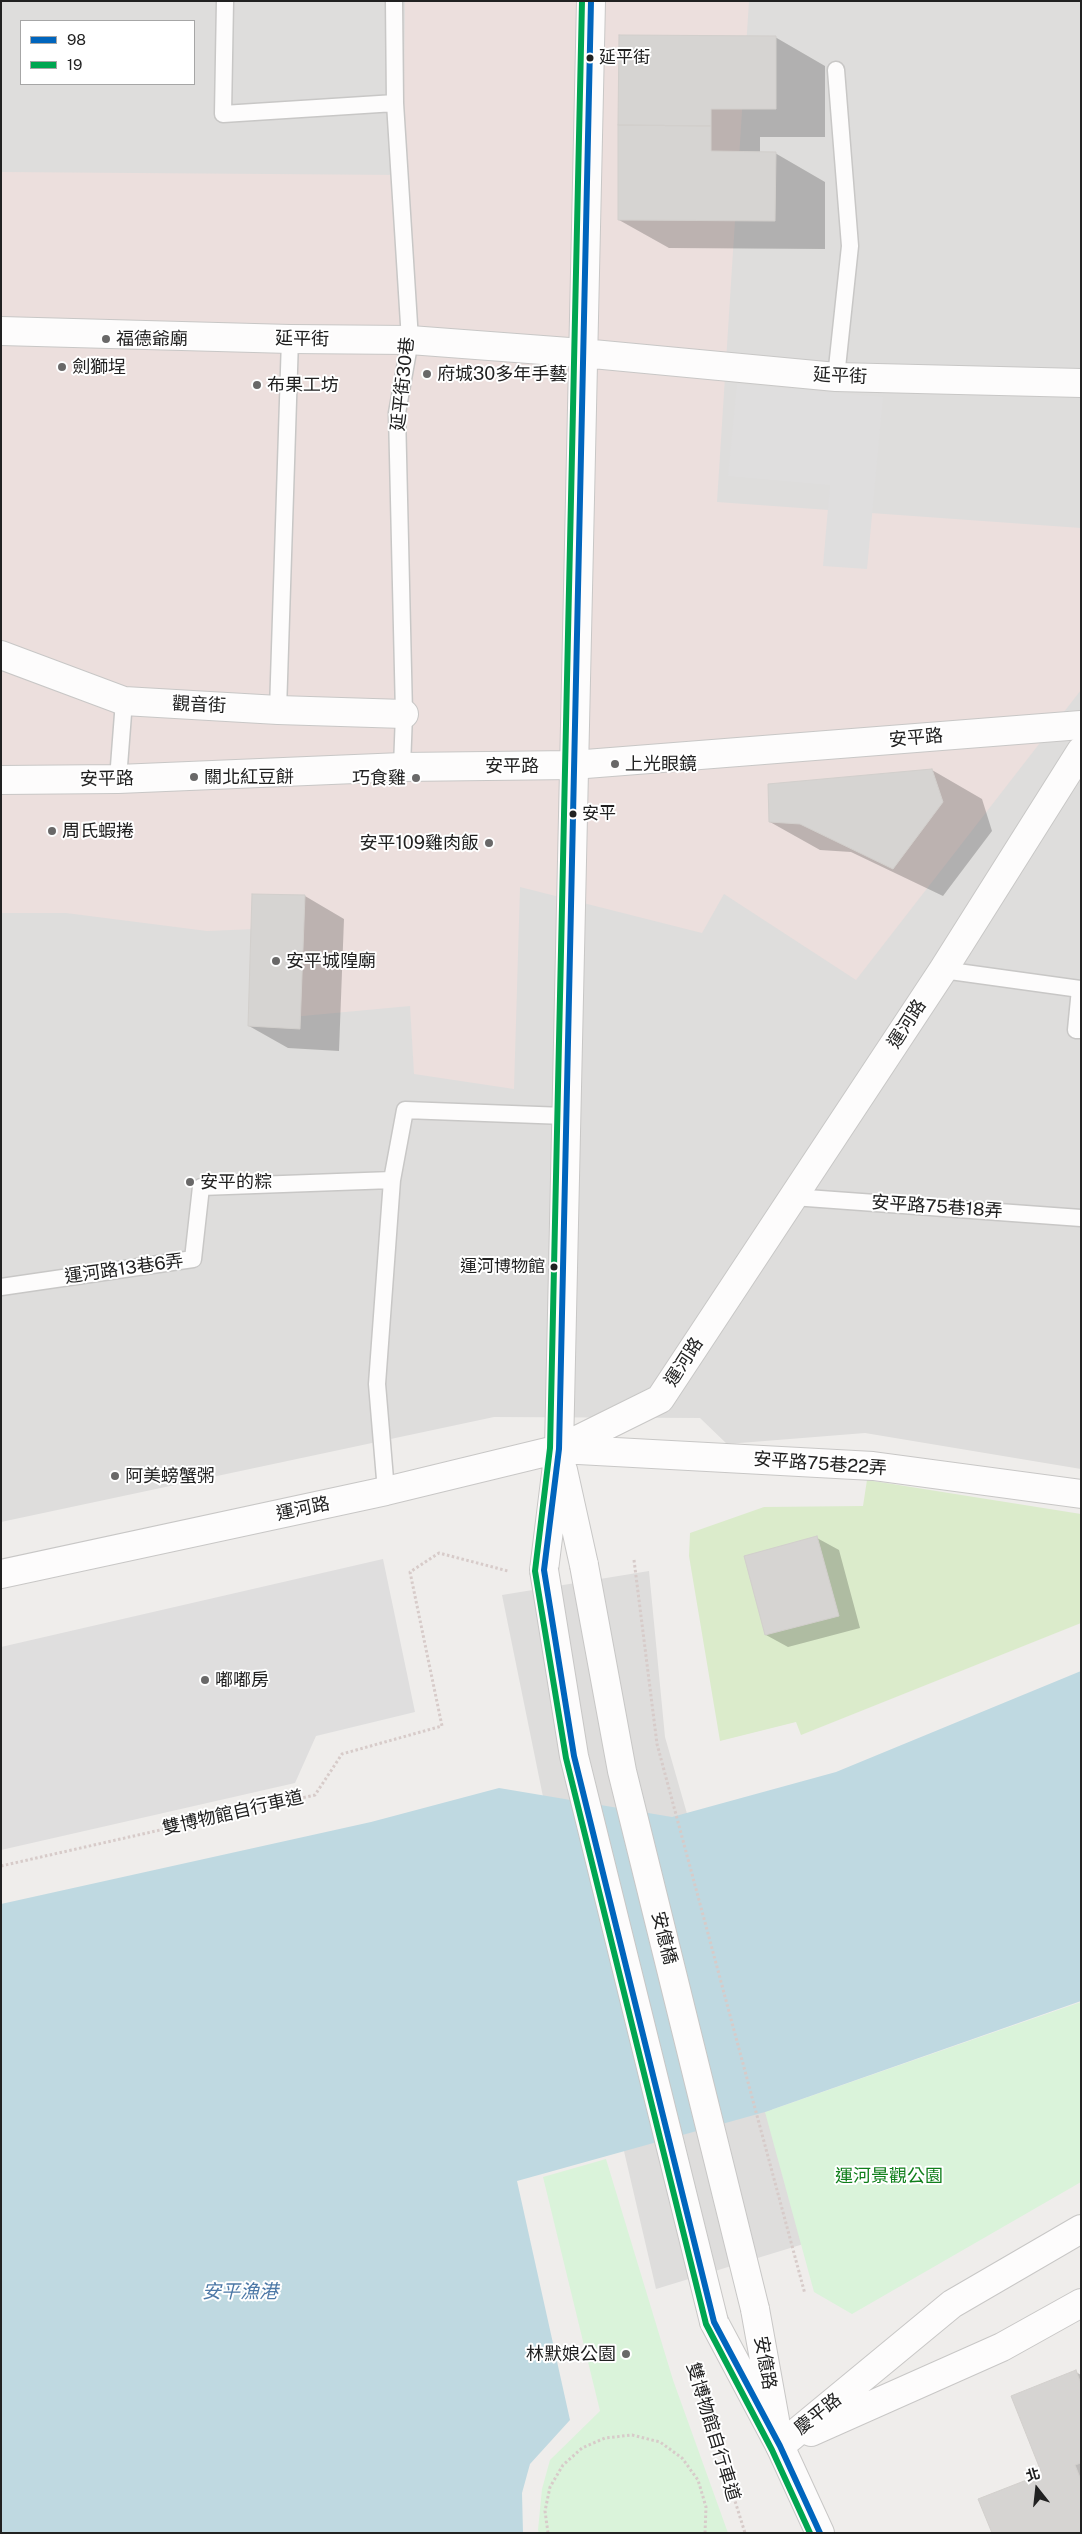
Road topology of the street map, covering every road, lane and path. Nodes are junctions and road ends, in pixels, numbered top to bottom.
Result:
1 (225, 1) edge
2 (394, 1) edge
3 (591, 1) edge
4 (836, 70) dead end
5 (395, 103) junction
6 (1, 331) edge
7 (290, 339) junction
8 (410, 340) junction
9 (582, 353) junction
10 (836, 377) junction
11 (1081, 383) edge
12 (1, 655) edge
13 (124, 701) junction
14 (278, 710) junction
15 (404, 714) junction
16 (1081, 725) edge
17 (1081, 751) edge
18 (573, 766) junction
19 (402, 767) junction
20 (1, 780) edge
21 (118, 780) junction
22 (943, 970) junction
23 (1081, 1030) edge
24 (565, 1116) junction
25 (392, 1180) junction
26 (793, 1197) junction
27 (1081, 1218) edge
28 (1, 1287) edge
29 (559, 1449) junction
30 (386, 1492) junction
31 (1081, 1494) edge
32 (634, 1560) dead end
33 (516, 1573) dead end
34 (1, 1574) edge
35 (1, 1866) edge
36 (1081, 2229) edge
37 (805, 2294) dead end
38 (1081, 2303) edge
39 (755, 2309) joint
40 (691, 2360) dead end
41 (780, 2446) junction
42 (548, 2533) edge
43 (704, 2533) edge
44 (745, 2533) edge
45 (820, 2533) edge

1 - 5 lane
2 - 5 lane, 延平街30巷
3 - 9 street
4 - 10 lane
5 - 8 lane, 延平街30巷
6 - 7 street, 延平街
7 - 8 street, 延平街
7 - 14 lane
8 - 9 street, 延平街
8 - 15 lane, 延平街30巷
9 - 10 street, 延平街
9 - 18 street
10 - 11 street, 延平街
12 - 13 street, 觀音街
13 - 14 street, 觀音街
13 - 21 lane
14 - 15 street, 觀音街
15 - 19 lane, 延平街30巷
16 - 18 street, 安平路
17 - 22 street, 運河路
18 - 19 street, 安平路
18 - 24 street
19 - 21 street, 安平路
20 - 21 street, 安平路
22 - 23 lane
22 - 26 street, 運河路
24 - 25 lane
24 - 29 street
25 - 28 lane, 運河路13巷6弄
25 - 30 lane
26 - 27 lane, 安平路75巷18弄
26 - 29 street, 運河路
29 - 30 street, 運河路
29 - 31 street, 安平路75巷22弄
29 - 39 street, 安億橋, bridge
29 - 41 street, 安億路, bridge
30 - 34 street, 運河路
32 - 37 path, bridge
33 - 35 path, 雙博物館自行車道
36 - 41 street, 慶平路
38 - 41 street, 慶平路
39 - 41 street, 安億路
40 - 44 path, 雙博物館自行車道
41 - 45 street, 安億路
42 - 43 path

